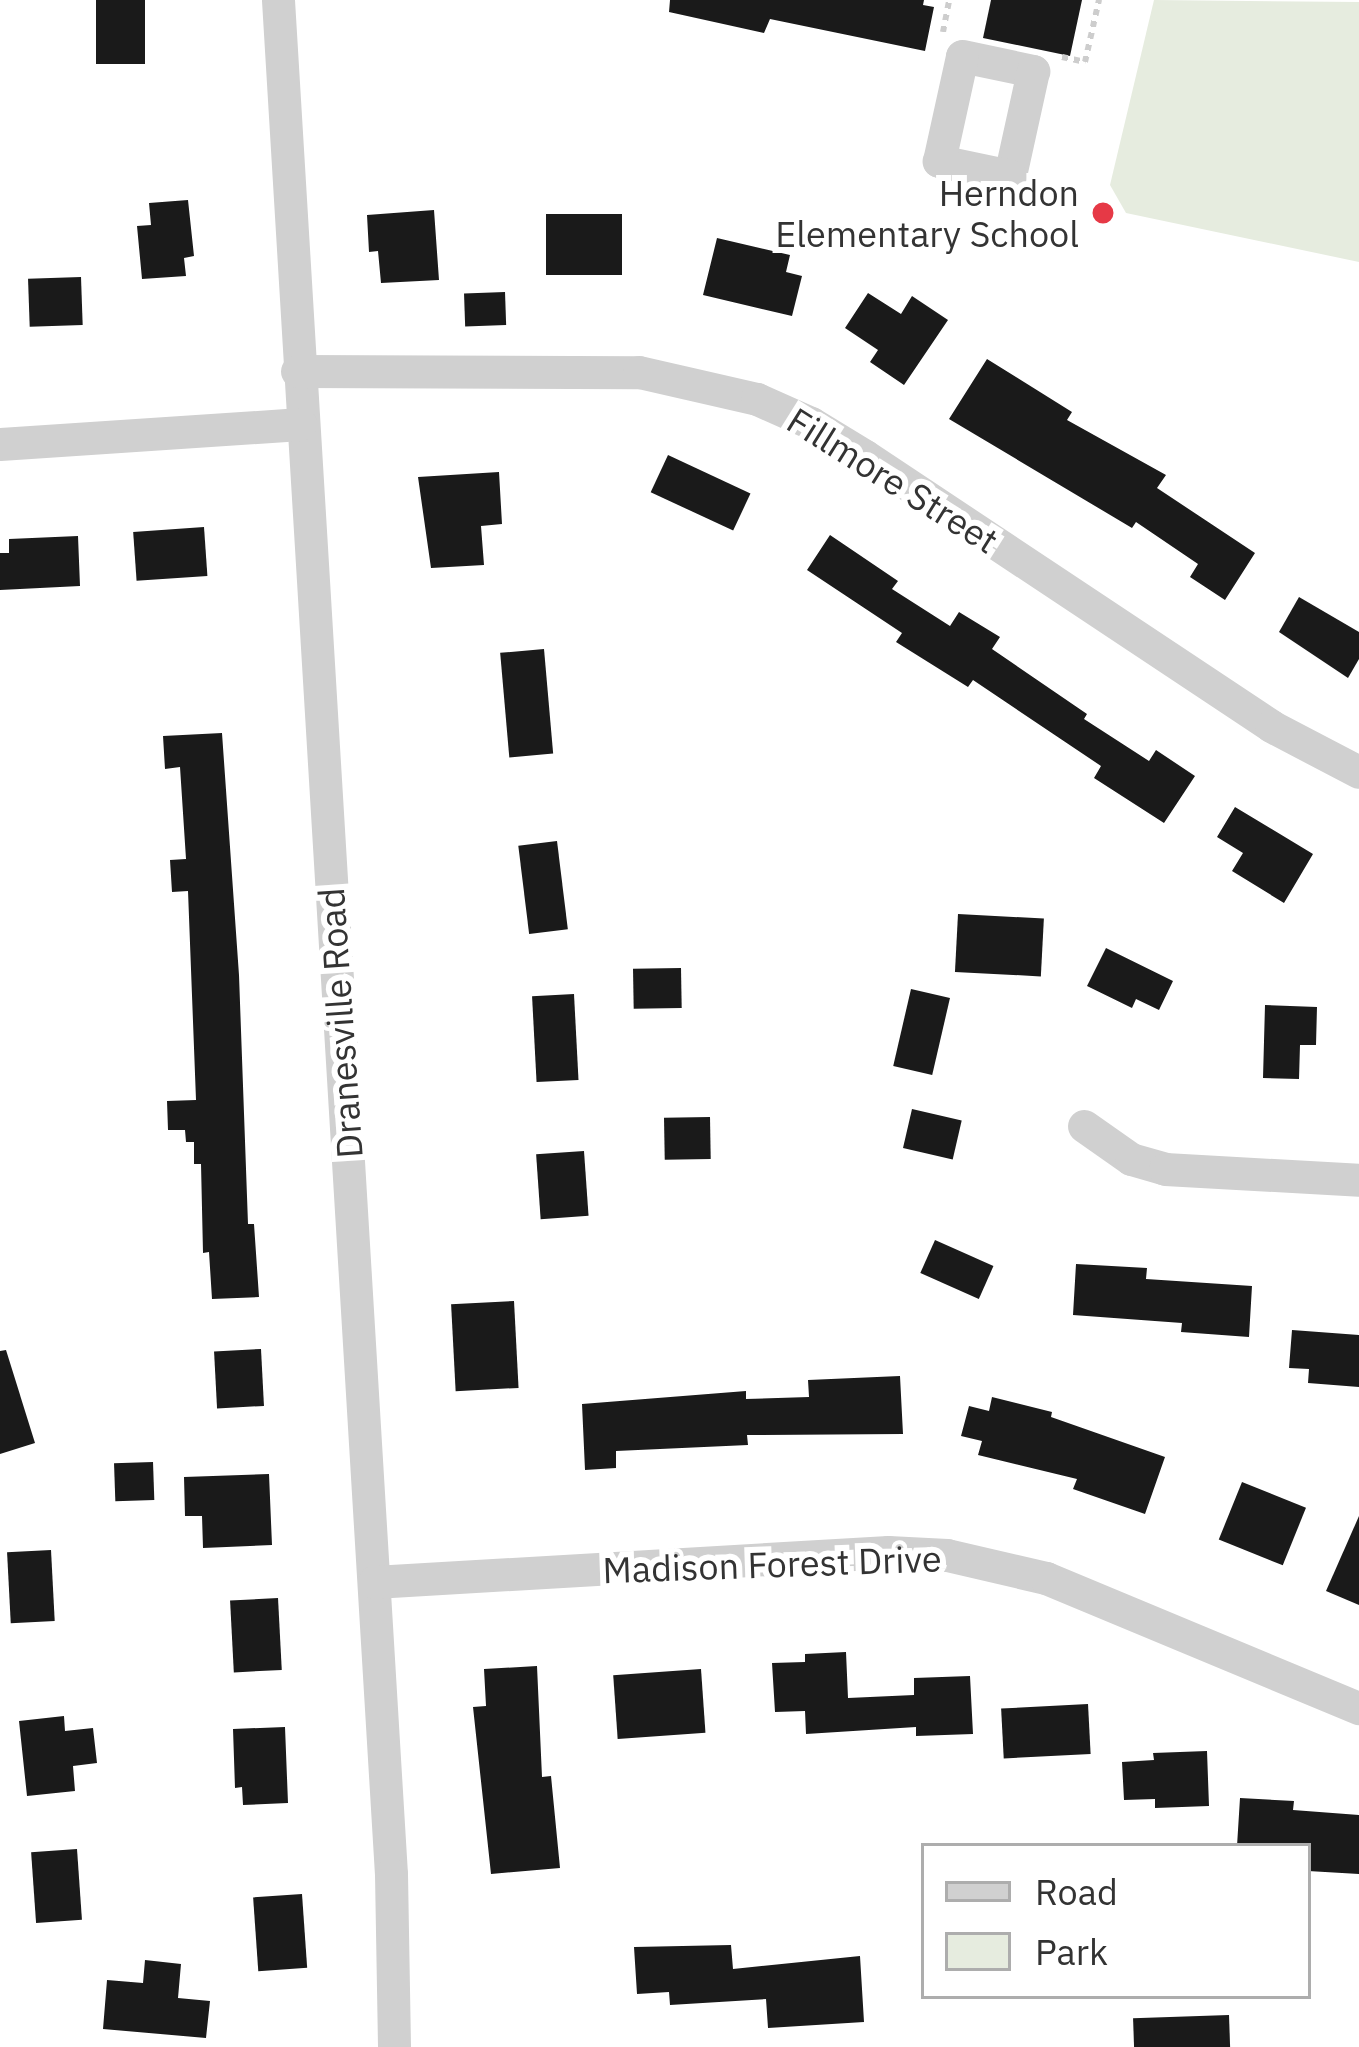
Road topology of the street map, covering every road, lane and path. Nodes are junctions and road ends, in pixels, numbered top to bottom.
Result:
1 (278, 0) edge
2 (298, 371) junction
3 (300, 424) junction
4 (0, 444) edge
5 (1359, 772) edge
6 (1084, 1126) dead end
7 (1359, 1180) edge
8 (374, 1582) junction
9 (1359, 1708) edge
10 (394, 2047) edge

1 - 2 street, Dranesville Road
2 - 3 street, Dranesville Road
2 - 5 street, Fillmore Street
3 - 4 street
3 - 8 street, Dranesville Road
6 - 7 street
8 - 9 street, Madison Forest Drive
8 - 10 street, Dranesville Road

